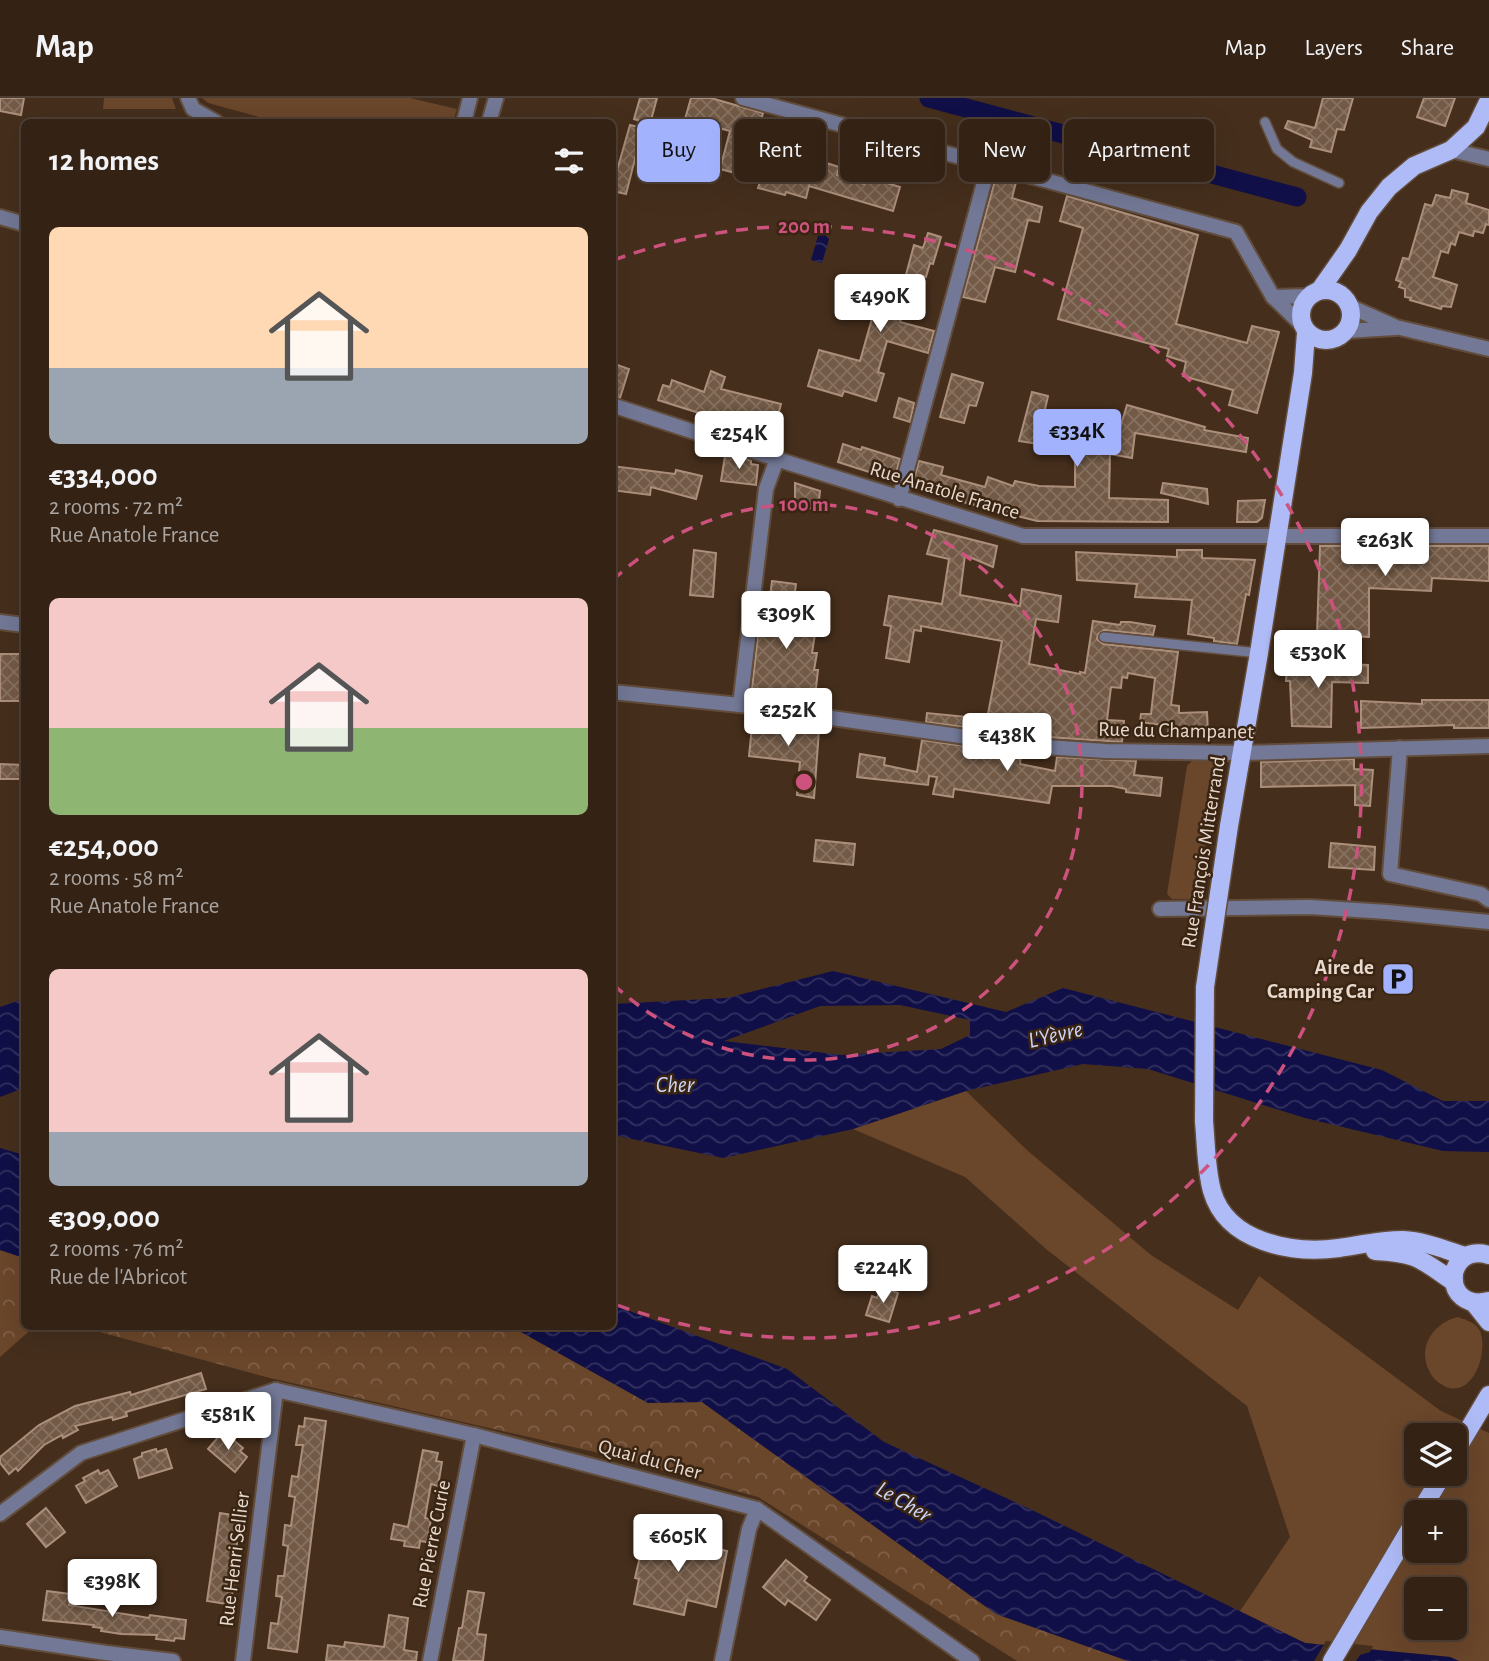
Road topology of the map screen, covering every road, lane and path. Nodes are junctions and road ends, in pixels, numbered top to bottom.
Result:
1 (188, 98) edge
2 (470, 98) edge
3 (496, 98) edge
4 (743, 98) edge
5 (1486, 102) edge
6 (211, 119) edge
7 (465, 119) edge
8 (490, 119) edge
9 (1265, 122) dead end
10 (1451, 150) junction
11 (959, 156) edge
12 (1489, 159) edge
13 (1050, 181) edge
14 (984, 182) edge
15 (1339, 183) dead end
16 (0, 217) edge
17 (21, 223) edge
18 (1348, 250) junction
19 (1314, 293) junction
20 (1273, 297) junction
21 (1348, 302) junction
22 (1396, 327) junction
23 (1304, 328) junction
24 (1346, 331) junction
25 (1328, 341) junction
26 (1489, 349) edge
27 (1303, 373) junction
28 (616, 406) edge
29 (777, 459) junction
30 (899, 499) junction
31 (1278, 535) junction
32 (1489, 536) edge
33 (0, 622) edge
34 (21, 625) edge
35 (1104, 637) dead end
36 (1259, 653) junction
37 (616, 692) edge
38 (740, 705) junction
39 (1489, 746) edge
40 (1400, 748) junction
41 (1242, 752) junction
42 (1489, 900) edge
43 (1160, 909) dead end
44 (1489, 922) edge
45 (1340, 1248) junction
46 (1489, 1254) edge
47 (1465, 1256) junction
48 (1454, 1282) junction
49 (1482, 1302) edge
50 (1489, 1322) edge
51 (275, 1390) junction
52 (1489, 1395) edge
53 (1467, 1432) edge
54 (474, 1435) junction
55 (757, 1509) junction
56 (0, 1514) edge
57 (1404, 1539) edge
58 (0, 1637) edge
59 (105, 1657) edge
60 (173, 1661) edge
61 (243, 1661) edge
62 (430, 1661) edge
63 (722, 1661) edge
64 (972, 1661) edge
65 (1332, 1661) edge

1 - 6 street
2 - 7 street
3 - 8 street
4 - 11 street
5 - 10 main road
9 - 15 lane
10 - 12 street
10 - 18 main road
13 - 20 street
14 - 30 street
16 - 17 street
18 - 19 main road
18 - 21 main road
19 - 20 street
19 - 21 main road
19 - 23 main road
20 - 23 street
21 - 22 street
21 - 24 main road
22 - 24 street
22 - 26 street
23 - 25 main road
23 - 27 main road, Rue François Mitterrand
24 - 25 main road
25 - 27 main road, Rue François Mitterrand
27 - 31 main road, Rue François Mitterrand
28 - 29 street, Rue Anatole France
29 - 30 street, Rue Anatole France
29 - 38 street
30 - 31 street, Rue Anatole France
31 - 32 street, Rue Anatole France
31 - 36 main road, Rue François Mitterrand
33 - 34 street
35 - 36 lane
36 - 41 main road, Rue François Mitterrand
37 - 38 street, Rue du Champanet
38 - 41 street, Rue du Champanet
39 - 40 street, Rue du Champanet
40 - 41 street, Rue du Champanet
40 - 42 street
41 - 45 main road, Rue François Mitterrand, bridge
43 - 44 street
45 - 47 main road
45 - 48 main road
46 - 47 main road
47 - 48 main road
48 - 49 main road
49 - 50 main road
51 - 54 street, Quai du Cher
51 - 56 street
51 - 61 street, Rue Henri Sellier
52 - 53 main road
54 - 55 street, Quai du Cher
54 - 62 street, Rue Pierre Curie
55 - 63 street
55 - 64 street, Quai du Cher
57 - 65 main road
58 - 59 street
59 - 60 street

